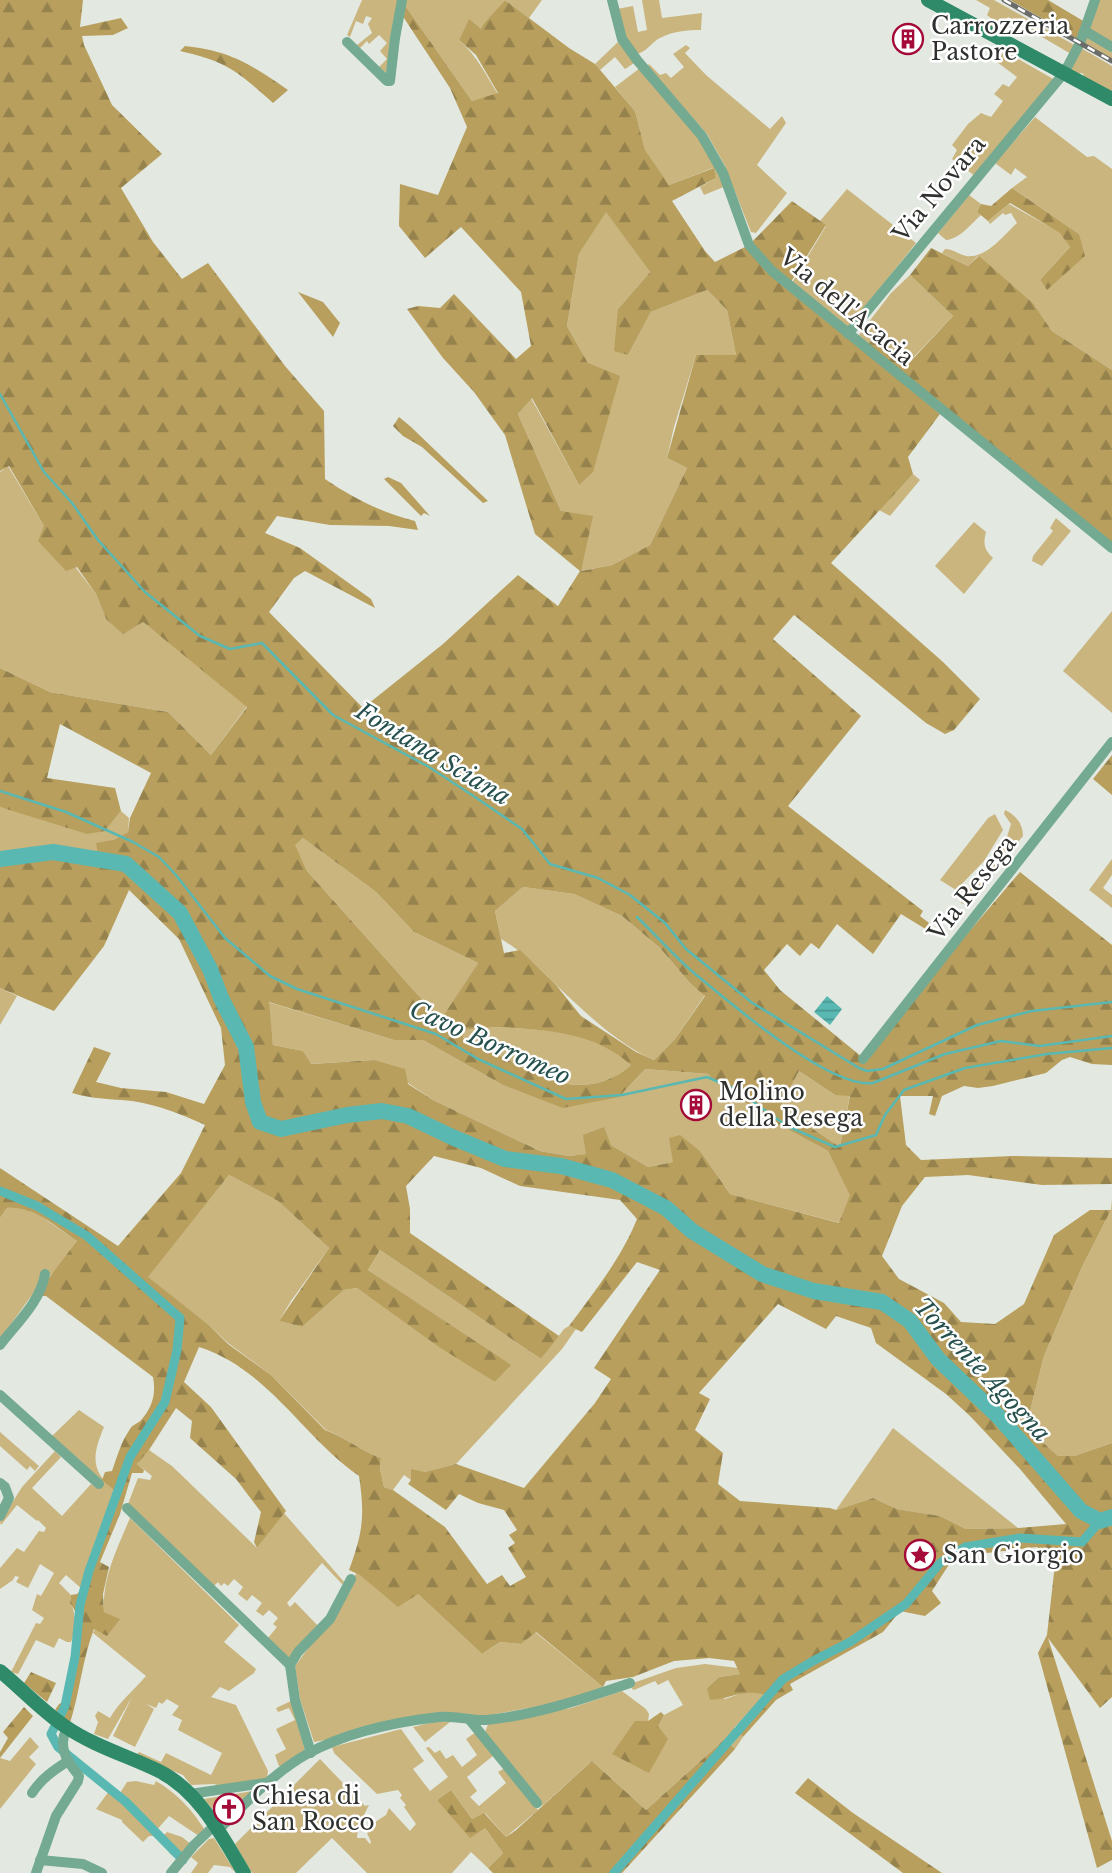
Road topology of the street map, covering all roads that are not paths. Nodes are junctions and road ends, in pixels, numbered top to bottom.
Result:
1 (402, 0) edge
2 (612, 0) edge
3 (928, 0) edge
4 (1095, 0) edge
5 (1085, 31) junction
6 (347, 42) dead end
7 (1112, 47) edge
8 (1064, 73) junction
9 (1112, 99) edge
10 (848, 334) junction
11 (1112, 548) edge
12 (1112, 742) edge
13 (863, 1059) dead end
14 (45, 1274) dead end
15 (0, 1345) edge
16 (0, 1395) edge
17 (0, 1483) edge
18 (99, 1483) dead end
19 (127, 1508) dead end
20 (0, 1517) edge
21 (351, 1579) dead end
22 (290, 1665) junction
23 (0, 1671) edge
24 (630, 1683) dead end
25 (469, 1719) junction
26 (61, 1724) junction
27 (311, 1752) junction
28 (65, 1756) junction
29 (265, 1783) junction
30 (32, 1793) dead end
31 (190, 1794) junction
32 (537, 1802) dead end
33 (217, 1828) junction
34 (40, 1860) junction
35 (36, 1873) edge
36 (102, 1873) edge
37 (171, 1873) edge
38 (244, 1873) edge

1 - 6 street
2 - 10 street, Via dell'Acacia
3 - 8 main road
4 - 5 street, Via Novara
5 - 7 street
5 - 8 street, Via Novara
8 - 9 main road
8 - 10 street, Via Novara
10 - 11 street, Via dell'Acacia
12 - 13 street, Via Resega
14 - 15 street
16 - 18 street
17 - 20 street
19 - 22 street
21 - 22 street
22 - 27 street
23 - 26 main road
24 - 25 street
25 - 27 street
25 - 32 street
26 - 28 street
26 - 31 main road
27 - 29 street
28 - 30 street
28 - 34 street
29 - 31 street
29 - 33 street
31 - 33 main road
33 - 37 street
33 - 38 main road
34 - 35 street
34 - 36 street

